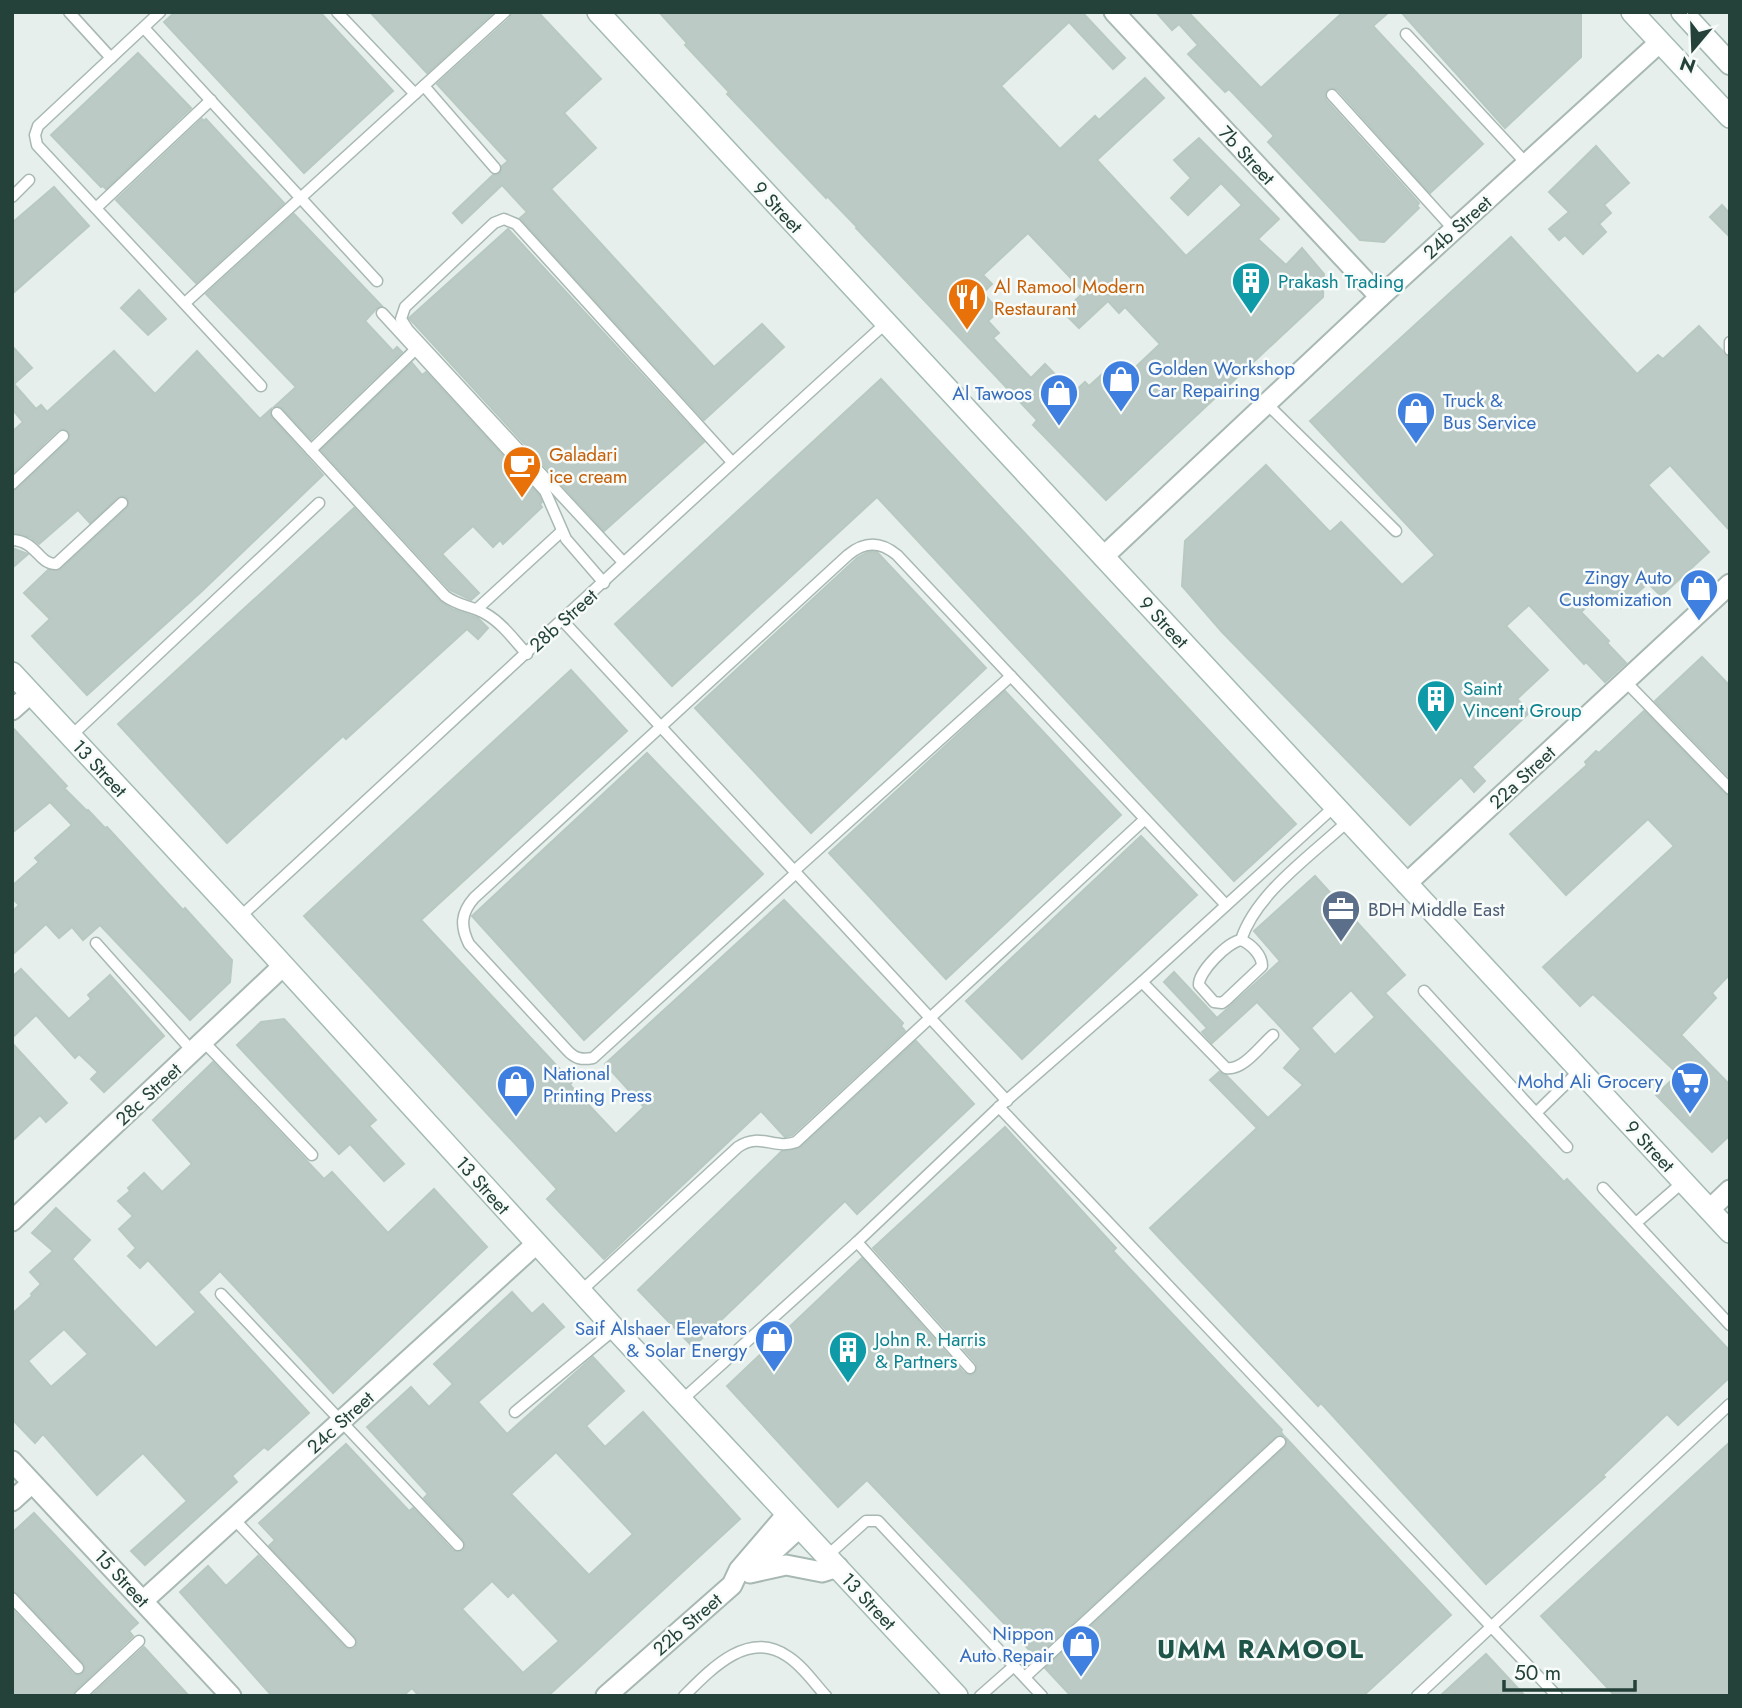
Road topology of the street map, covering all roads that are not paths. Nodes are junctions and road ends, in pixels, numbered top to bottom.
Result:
1 (69, 12) edge
2 (160, 12) edge
3 (337, 12) edge
4 (505, 12) edge
5 (598, 12) edge
6 (1114, 12) edge
7 (1632, 12) edge
8 (1682, 12) edge
9 (144, 28) junction
10 (1406, 34) dead end
11 (1660, 42) junction
12 (111, 58) junction
13 (1730, 64) edge
14 (424, 86) junction
15 (415, 94) junction
16 (1332, 95) dead end
17 (211, 100) junction
18 (1730, 117) edge
19 (1527, 163) junction
20 (495, 167) dead end
21 (29, 180) dead end
22 (12, 197) edge
23 (301, 198) junction
24 (96, 208) junction
25 (1454, 230) junction
26 (377, 281) dead end
27 (1380, 298) junction
28 (185, 303) junction
29 (383, 313) dead end
30 (886, 323) junction
31 (1730, 342) edge
32 (416, 349) junction
33 (1730, 350) edge
34 (261, 386) dead end
35 (1266, 404) junction
36 (277, 413) dead end
37 (63, 436) dead end
38 (311, 450) junction
39 (732, 462) junction
40 (12, 484) edge
41 (122, 503) dead end
42 (319, 503) dead end
43 (562, 531) junction
44 (1396, 531) dead end
45 (12, 540) edge
46 (1103, 557) junction
47 (623, 562) junction
48 (604, 583) junction
49 (1730, 584) edge
50 (477, 609) junction
51 (563, 621) junction
52 (527, 653) junction
53 (12, 673) edge
54 (1011, 676) junction
55 (1625, 681) junction
56 (31, 693) junction
57 (12, 710) edge
58 (660, 726) junction
59 (71, 736) junction
60 (1730, 789) edge
61 (1341, 813) junction
62 (1145, 819) junction
63 (795, 872) junction
64 (1406, 884) junction
65 (1226, 905) junction
66 (239, 917) junction
67 (1241, 940) junction
68 (96, 943) dead end
69 (283, 966) junction
70 (1142, 982) junction
71 (1424, 990) dead end
72 (930, 1018) junction
73 (1273, 1035) dead end
74 (199, 1047) junction
75 (1580, 1070) junction
76 (1003, 1104) junction
77 (1536, 1113) junction
78 (1567, 1147) dead end
79 (312, 1155) dead end
80 (1683, 1182) junction
81 (1603, 1188) dead end
82 (1730, 1190) edge
83 (1709, 1210) junction
84 (12, 1221) edge
85 (1636, 1223) junction
86 (1730, 1233) edge
87 (857, 1242) junction
88 (536, 1244) junction
89 (581, 1292) junction
90 (221, 1294) dead end
91 (1730, 1325) edge
92 (615, 1329) junction
93 (970, 1368) dead end
94 (682, 1401) junction
95 (1730, 1404) edge
96 (515, 1412) dead end
97 (341, 1421) junction
98 (1280, 1442) dead end
99 (12, 1461) edge
100 (32, 1483) junction
101 (12, 1501) edge
102 (233, 1518) junction
103 (793, 1520) junction
104 (458, 1545) dead end
105 (833, 1562) junction
106 (750, 1573) junction
107 (732, 1586) junction
108 (12, 1598) edge
109 (144, 1600) junction
110 (1491, 1626) junction
111 (139, 1641) dead end
112 (350, 1642) dead end
113 (1014, 1666) junction
114 (78, 1668) dead end
115 (1025, 1677) junction
116 (80, 1696) edge
117 (231, 1696) edge
118 (606, 1696) edge
119 (684, 1696) edge
120 (826, 1696) edge
121 (957, 1696) edge
122 (980, 1696) edge
123 (1042, 1696) edge
124 (1417, 1696) edge
125 (1557, 1696) edge

1 - 12 lane
2 - 9 lane
3 - 15 lane
4 - 14 lane
5 - 30 street, 9 Street
6 - 27 street, 7b Street
7 - 11 street
8 - 13 street
9 - 12 lane
9 - 17 lane
10 - 19 lane
11 - 18 street
11 - 19 street, 24b Street
12 - 24 lane
14 - 15 lane
14 - 20 lane
15 - 23 lane
16 - 25 lane
17 - 23 lane
17 - 24 lane
19 - 25 street, 24b Street
21 - 22 lane
23 - 26 lane
23 - 28 lane
24 - 28 lane
25 - 27 street, 24b Street
27 - 35 street, 24b Street
28 - 34 lane
29 - 32 lane
30 - 39 lane, 28b Street
30 - 46 street, 9 Street
31 - 33 lane
32 - 38 lane
32 - 43 lane
35 - 44 lane
35 - 46 street, 24b Street
36 - 38 lane
37 - 40 lane
38 - 50 lane
39 - 47 lane, 28b Street
39 - 47 lane
41 - 45 lane
42 - 59 lane
43 - 48 lane
43 - 50 lane
46 - 61 street, 9 Street
47 - 48 lane, 28b Street
48 - 51 lane, 28b Street
49 - 55 street, 22a Street
50 - 52 lane
51 - 52 lane, 28b Street
51 - 58 lane
52 - 66 lane, 28b Street
53 - 56 street, 13 Street
54 - 58 lane
54 - 62 lane
54 - 63 lane
55 - 60 lane
55 - 64 street, 22a Street
56 - 57 street
56 - 59 street, 13 Street
58 - 63 lane
58 - 63 lane
59 - 66 street, 13 Street
61 - 64 street, 9 Street
61 - 65 lane
61 - 67 lane
62 - 65 lane
62 - 72 lane
63 - 72 lane
64 - 75 street, 9 Street
65 - 70 lane
66 - 69 street, 13 Street
67 - 67 lane
68 - 74 lane
69 - 74 street, 28c Street
69 - 88 street, 13 Street
70 - 73 lane
70 - 76 lane
71 - 77 lane
72 - 76 lane
72 - 89 lane
74 - 79 lane
74 - 84 street, 28c Street
75 - 77 lane
75 - 80 street, 9 Street
76 - 87 lane
76 - 110 lane
77 - 78 lane
80 - 83 street, 9 Street
80 - 85 lane
81 - 85 lane
82 - 83 street
83 - 86 street, 9 Street
85 - 91 lane
87 - 93 lane
87 - 94 lane
88 - 89 street, 13 Street
88 - 97 street, 24c Street
89 - 92 street, 13 Street
90 - 97 lane
92 - 94 street, 13 Street
92 - 96 lane
94 - 103 street, 13 Street
95 - 110 lane
97 - 102 street, 24c Street
97 - 104 lane
98 - 115 lane
99 - 100 street, 15 Street
100 - 101 street
100 - 109 street, 15 Street
102 - 109 street, 24c Street
102 - 112 lane
103 - 105 street, 13 Street
103 - 106 street
103 - 107 street, 22b Street
105 - 106 street
105 - 113 lane
105 - 121 street, 13 Street
106 - 107 street
107 - 118 street, 22b Street
108 - 114 lane
109 - 117 street, 15 Street
110 - 124 lane
110 - 125 lane
111 - 116 lane
113 - 115 lane
113 - 122 lane
115 - 123 lane
119 - 120 lane

